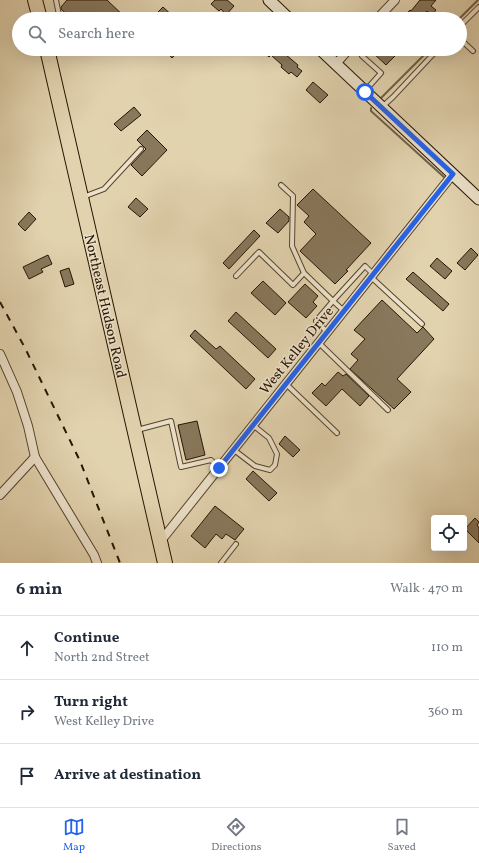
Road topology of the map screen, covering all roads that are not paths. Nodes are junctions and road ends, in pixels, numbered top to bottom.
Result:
1 (36, 0) edge
2 (56, 0) edge
3 (269, 0) edge
4 (395, 0) edge
5 (479, 6) edge
6 (39, 12) edge
7 (58, 12) edge
8 (282, 12) edge
9 (384, 12) edge
10 (467, 19) edge
11 (467, 45) edge
12 (473, 51) dead end
13 (49, 56) edge
14 (327, 56) edge
15 (343, 56) edge
16 (362, 56) edge
17 (431, 56) edge
18 (336, 64) junction
19 (365, 92) junction
20 (382, 108) junction
21 (141, 149) dead end
22 (453, 174) junction
23 (281, 185) dead end
24 (81, 197) junction
25 (479, 199) edge
26 (304, 273) junction
27 (372, 275) junction
28 (236, 276) dead end
29 (333, 301) junction
30 (344, 311) junction
31 (422, 324) dead end
32 (327, 332) junction
33 (319, 343) junction
34 (0, 354) edge
35 (286, 384) junction
36 (388, 410) dead end
37 (253, 425) junction
38 (135, 431) junction
39 (337, 433) dead end
40 (234, 450) junction
41 (35, 457) junction
42 (219, 468) junction
43 (0, 495) edge
44 (160, 542) junction
45 (236, 544) dead end
46 (97, 563) edge
47 (166, 563) edge
48 (221, 563) edge

1 - 6 highway
2 - 7 lane
3 - 8 main road
4 - 9 street
5 - 10 lane
11 - 12 lane
13 - 24 highway, Northeast Hudson Road
14 - 18 main road
15 - 18 street
16 - 19 lane
17 - 20 lane
18 - 19 main road
19 - 20 main road
20 - 22 main road
21 - 24 lane
22 - 25 main road
22 - 27 street, West Kelley Drive
23 - 26 lane
24 - 38 highway, Northeast Hudson Road
26 - 28 lane
26 - 29 lane
27 - 29 lane
27 - 30 street, West Kelley Drive
27 - 31 lane
29 - 30 lane
29 - 32 lane
30 - 32 street, West Kelley Drive
32 - 33 street, West Kelley Drive
33 - 35 street, West Kelley Drive
33 - 36 lane
34 - 41 street
35 - 37 street, West Kelley Drive
35 - 39 lane
37 - 40 street, West Kelley Drive
37 - 40 lane
38 - 42 lane
38 - 44 highway, Northeast Hudson Road
40 - 42 street, West Kelley Drive
41 - 43 street
41 - 46 street
42 - 44 street, West Kelley Drive
44 - 47 highway, Northeast Hudson Road
45 - 48 lane

